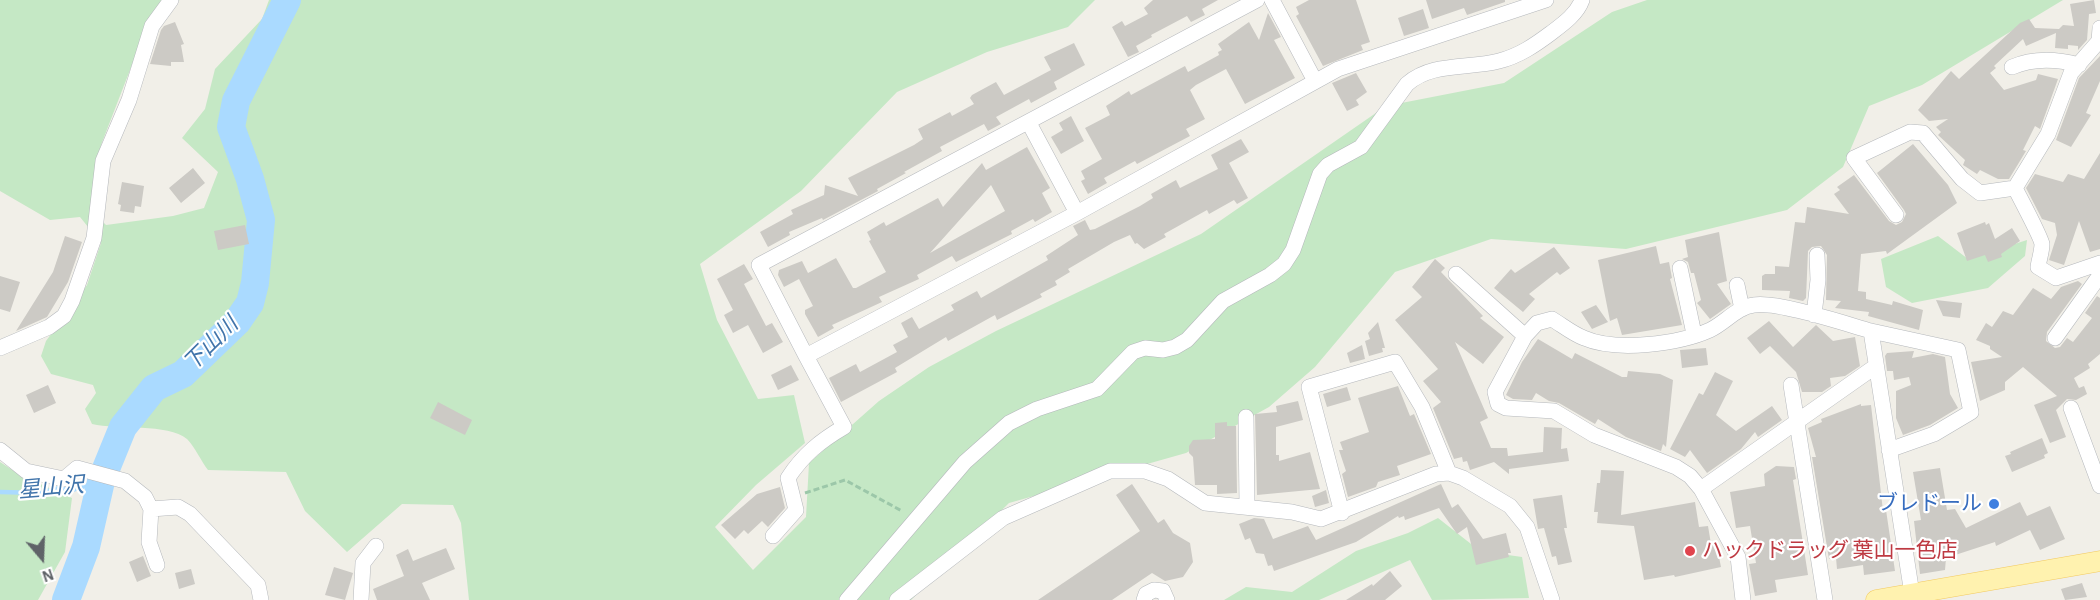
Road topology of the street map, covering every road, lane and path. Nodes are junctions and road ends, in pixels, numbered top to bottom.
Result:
1 (171, 0) edge
2 (1257, 0) edge
3 (1272, 0) edge
4 (1546, 0) edge
5 (1582, 0) edge
6 (2100, 28) edge
7 (2079, 64) junction
8 (2012, 67) dead end
9 (1315, 81) junction
10 (1029, 123) junction
11 (2015, 188) junction
12 (1077, 213) junction
13 (1896, 215) dead end
14 (1817, 255) dead end
15 (2100, 263) edge
16 (1680, 268) dead end
17 (1456, 274) dead end
18 (2100, 275) edge
19 (1737, 285) dead end
20 (1742, 309) junction
21 (1814, 315) junction
22 (1871, 331) junction
23 (1694, 334) junction
24 (1525, 336) junction
25 (2055, 338) dead end
26 (0, 348) edge
27 (806, 356) junction
28 (1876, 366) junction
29 (1791, 385) dead end
30 (2071, 408) dead end
31 (1245, 417) dead end
32 (1796, 421) junction
33 (0, 450) edge
34 (1889, 450) junction
35 (1449, 473) junction
36 (2100, 486) edge
37 (1701, 489) junction
38 (791, 498) junction
39 (1247, 506) junction
40 (151, 509) junction
41 (1342, 513) junction
42 (917, 519) junction
43 (772, 536) dead end
44 (376, 546) dead end
45 (2100, 561) edge
46 (157, 565) dead end
47 (1912, 594) junction
48 (261, 600) edge
49 (361, 600) edge
50 (847, 600) edge
51 (897, 600) edge
52 (1144, 600) edge
53 (1167, 600) edge
54 (1551, 600) edge
55 (1743, 600) edge
56 (1825, 600) edge
57 (1876, 600) edge

1 - 26 street
2 - 10 street
3 - 9 street
4 - 9 street
5 - 42 street
6 - 7 street
7 - 8 street
7 - 11 street
9 - 12 street
10 - 12 street
10 - 27 street
11 - 13 street
11 - 15 street
12 - 27 street
14 - 21 street
16 - 23 street
17 - 24 street
18 - 25 street
19 - 20 street
20 - 21 street
20 - 23 street
21 - 22 street
22 - 28 street
22 - 34 street
23 - 24 street
24 - 37 street
27 - 38 street
28 - 32 street
28 - 34 street
29 - 32 street
30 - 36 street
31 - 39 street
32 - 37 street
32 - 56 street
33 - 40 street
34 - 47 street
35 - 41 street
35 - 41 street
35 - 54 street
37 - 55 street
38 - 42 path
38 - 43 street
39 - 41 street
39 - 51 street
40 - 46 street
40 - 48 street
42 - 50 street
44 - 49 street
45 - 47 main road
47 - 57 main road
52 - 53 street

